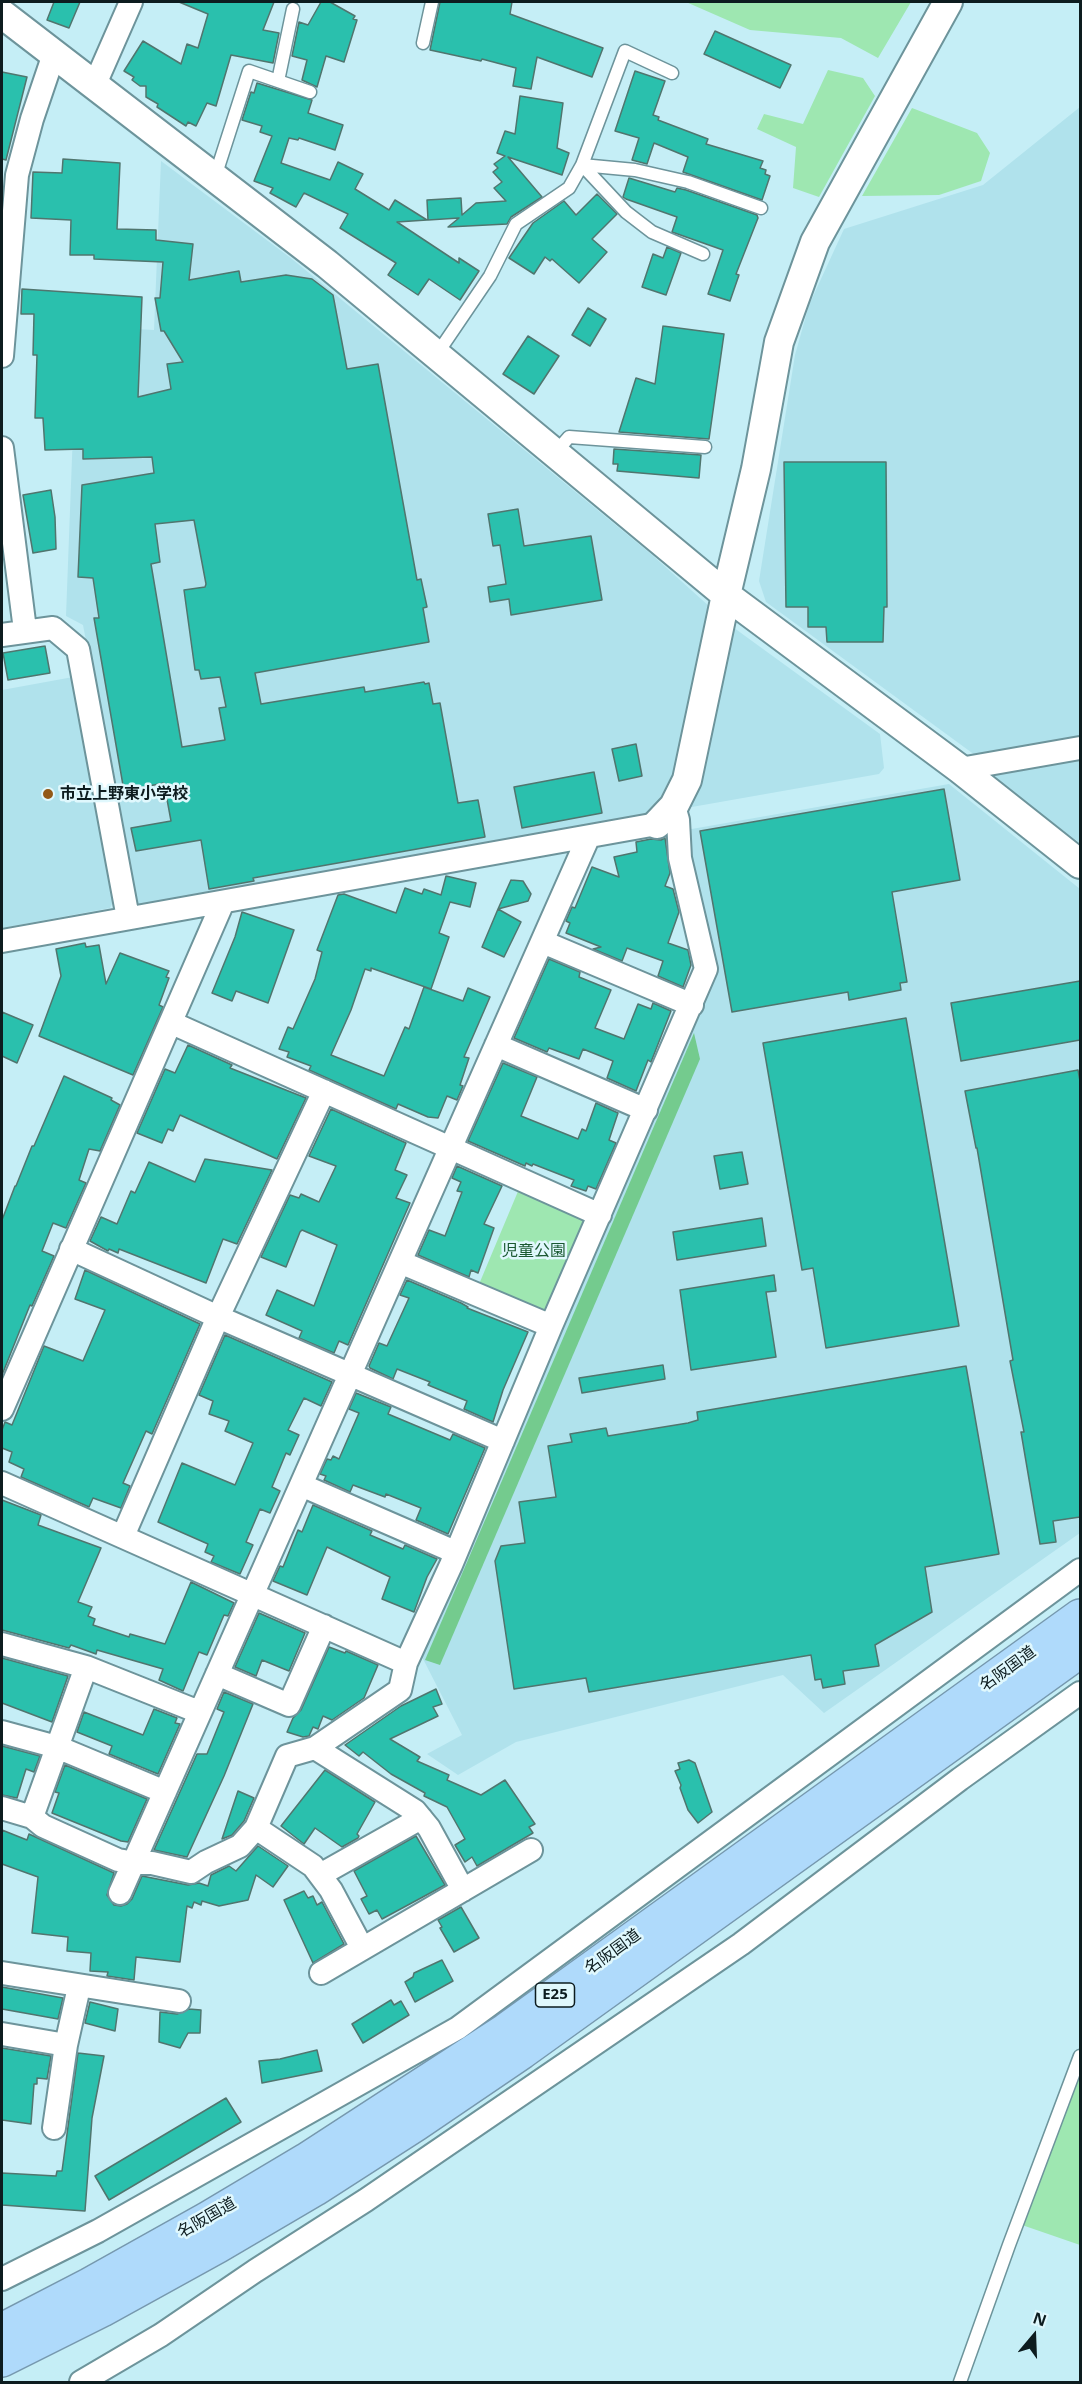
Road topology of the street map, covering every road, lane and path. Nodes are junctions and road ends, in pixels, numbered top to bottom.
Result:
1 (131, 2) edge
2 (432, 2) edge
3 (948, 2) edge
4 (292, 9) dead end
5 (2, 14) edge
6 (423, 43) dead end
7 (54, 54) junction
8 (672, 73) dead end
9 (278, 81) junction
10 (95, 84) junction
11 (310, 92) dead end
12 (582, 165) junction
13 (9, 174) edge
14 (215, 177) junction
15 (761, 208) dead end
16 (7, 237) edge
17 (703, 254) dead end
18 (437, 354) junction
19 (2, 356) edge
20 (705, 447) dead end
21 (2, 448) edge
22 (556, 452) junction
23 (726, 595) junction
24 (25, 630) junction
25 (2, 635) edge
26 (1080, 748) edge
27 (960, 769) junction
28 (665, 815) junction
29 (588, 838) junction
30 (1080, 864) edge
31 (223, 902) junction
32 (128, 918) junction
33 (2, 941) edge
34 (543, 942) junction
35 (692, 1005) junction
36 (172, 1023) junction
37 (496, 1045) junction
38 (324, 1091) junction
39 (646, 1110) junction
40 (450, 1147) junction
41 (600, 1215) junction
42 (71, 1249) junction
43 (400, 1262) junction
44 (218, 1317) junction
45 (551, 1326) junction
46 (351, 1374) junction
47 (2, 1408) edge
48 (503, 1441) junction
49 (2, 1483) edge
50 (301, 1485) junction
51 (123, 1536) junction
52 (455, 1552) junction
53 (1080, 1570) edge
54 (252, 1593) junction
55 (1080, 1616) edge
56 (324, 1626) junction
57 (2, 1644) edge
58 (1080, 1651) edge
59 (406, 1663) junction
60 (86, 1667) junction
61 (217, 1674) junction
62 (1080, 1693) edge
63 (199, 1712) junction
64 (2, 1732) edge
65 (57, 1747) junction
66 (315, 1748) junction
67 (165, 1792) junction
68 (2, 1808) edge
69 (32, 1817) junction
70 (421, 1818) junction
71 (256, 1828) junction
72 (531, 1850) dead end
73 (135, 1863) junction
74 (320, 1875) junction
75 (463, 1890) junction
76 (120, 1893) dead end
77 (362, 1948) junction
78 (2, 1973) edge
79 (321, 1973) dead end
80 (79, 1987) junction
81 (179, 2001) dead end
82 (2, 2034) edge
83 (66, 2045) junction
84 (1080, 2056) edge
85 (395, 2103) junction
86 (54, 2128) dead end
87 (218, 2246) junction
88 (2, 2279) edge
89 (2, 2310) edge
90 (2, 2330) edge
91 (2, 2360) edge
92 (5, 2382) edge
93 (81, 2382) edge
94 (960, 2382) edge

1 - 10 street
2 - 6 lane
3 - 23 street
4 - 9 lane
5 - 7 street
7 - 10 street
7 - 13 street
8 - 12 lane
9 - 11 lane
9 - 14 lane
10 - 14 street
12 - 15 lane
12 - 17 lane
12 - 18 lane
13 - 16 street
14 - 18 street
16 - 19 street
18 - 22 street
20 - 22 lane
21 - 24 street
22 - 23 street
23 - 27 street
23 - 28 street
24 - 25 street
24 - 32 street
26 - 27 street
27 - 30 street
28 - 29 street
28 - 35 street
29 - 31 street
29 - 34 street
31 - 32 street
31 - 36 street
32 - 33 street
34 - 35 street
34 - 37 street
35 - 39 street
36 - 38 street
36 - 42 street
37 - 39 street
37 - 40 street
38 - 40 street
38 - 44 street
39 - 41 street
40 - 41 street
40 - 43 street
41 - 45 street
42 - 44 street
42 - 47 street
43 - 45 street
43 - 46 street
44 - 46 street
44 - 51 street
45 - 48 street
46 - 48 street
46 - 50 street
48 - 52 street
49 - 51 street
50 - 52 street
50 - 54 street
51 - 54 street
52 - 59 street
53 - 88 street
54 - 56 street
54 - 61 street
55 - 85 highway, 名阪国道 / E25
56 - 59 street
56 - 61 street
57 - 60 street
58 - 87 highway, 名阪国道 / E25
59 - 66 street
60 - 63 street
60 - 65 street
61 - 63 street
62 - 93 street
63 - 67 street
64 - 65 street
65 - 67 street
65 - 69 street
66 - 70 street
66 - 71 street
67 - 73 street
68 - 69 street
69 - 73 street
70 - 74 street
70 - 75 street
71 - 73 street
71 - 74 street
72 - 75 street
73 - 76 street
74 - 77 street
75 - 77 street
77 - 79 street
78 - 80 street
80 - 81 street
80 - 83 street
82 - 83 street
83 - 86 street
84 - 94 lane
85 - 89 highway
85 - 90 highway, 名阪国道 / E25
87 - 91 highway, 名阪国道 / E25
87 - 92 highway

